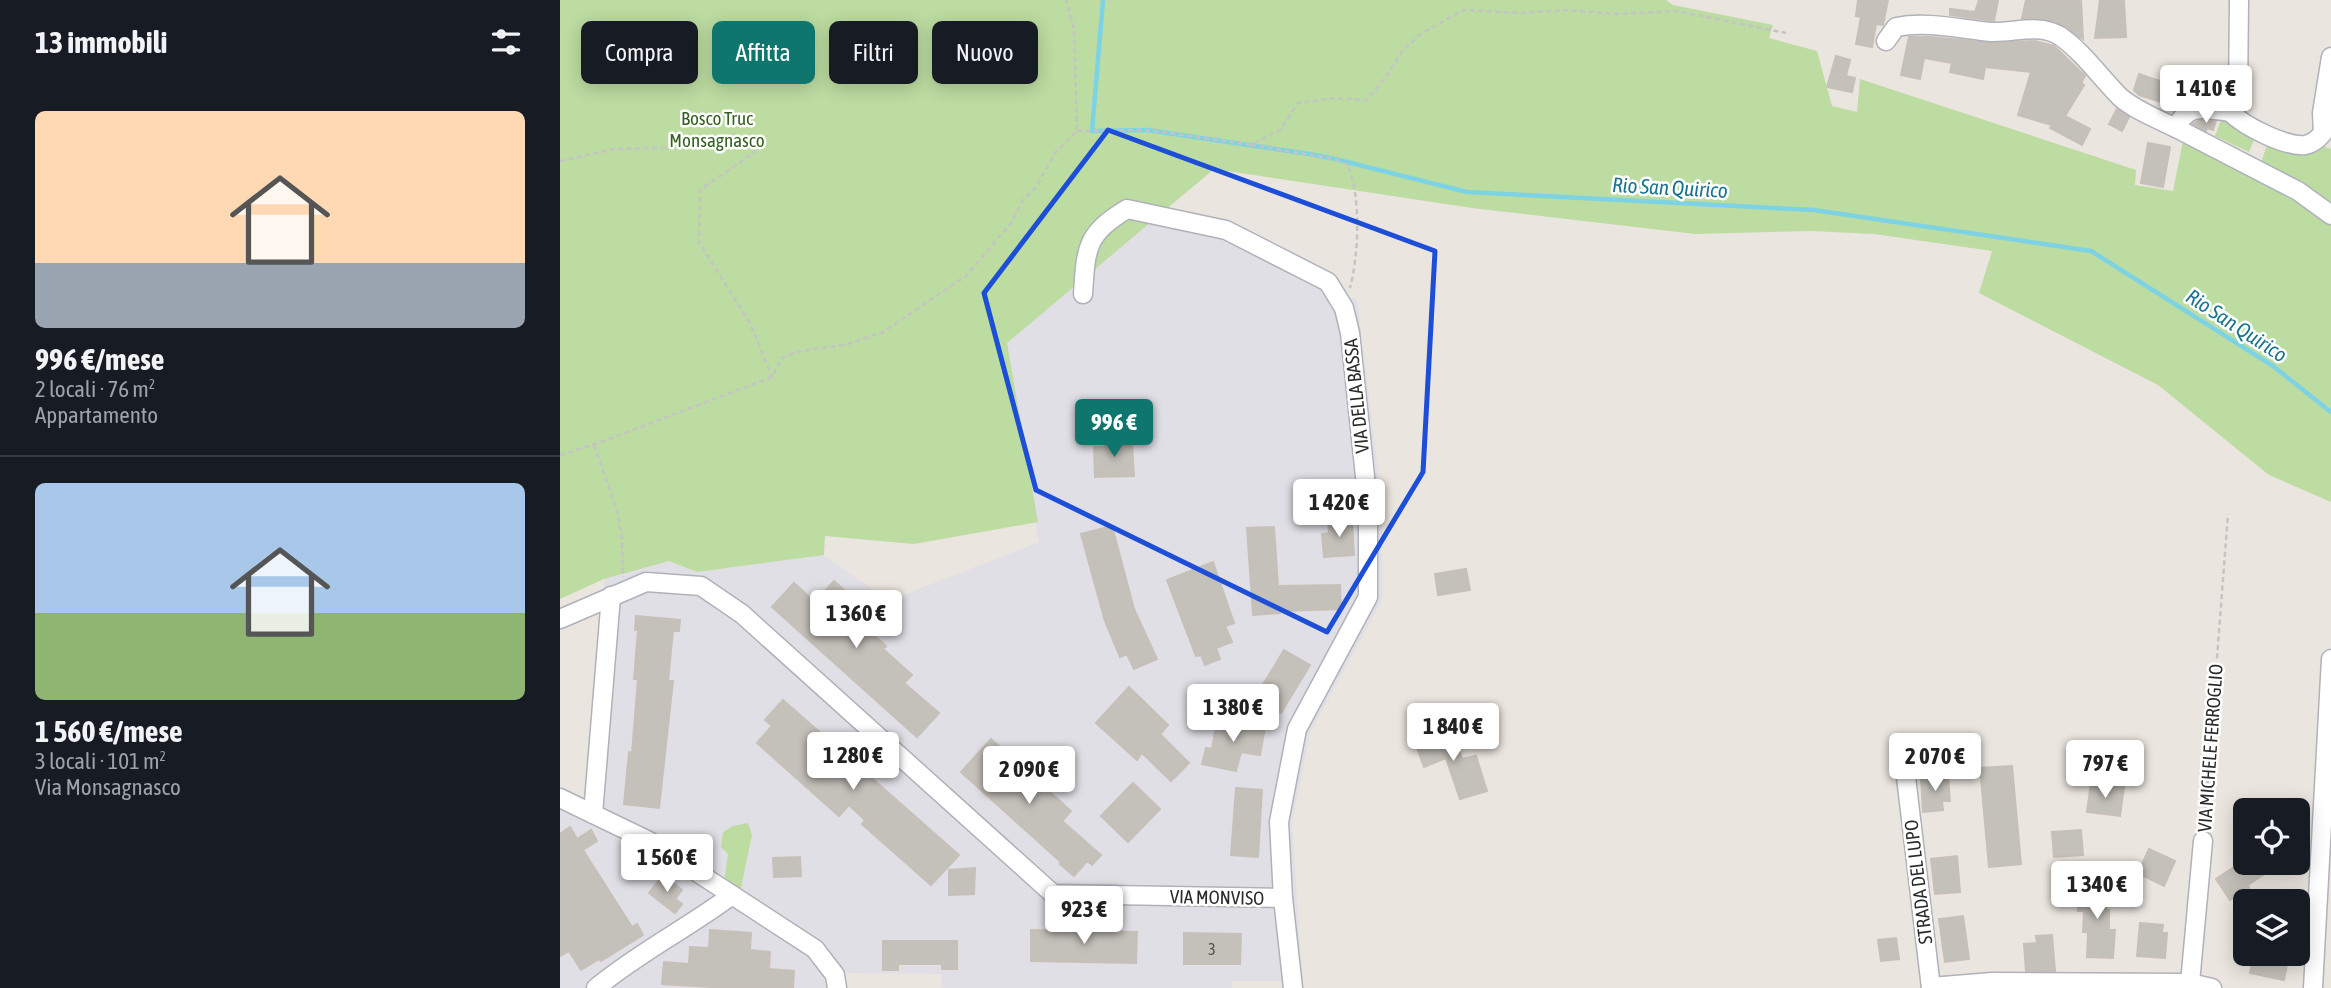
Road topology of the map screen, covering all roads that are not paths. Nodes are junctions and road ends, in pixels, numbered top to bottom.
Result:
1 (2239, 0) edge
2 (1886, 41) dead end
3 (2331, 57) edge
4 (2230, 112) junction
5 (2176, 128) junction
6 (2331, 215) edge
7 (1083, 293) dead end
8 (617, 594) junction
9 (560, 619) edge
10 (2331, 659) edge
11 (1906, 777) dead end
12 (560, 798) edge
13 (593, 814) junction
14 (2203, 841) road end
15 (732, 895) junction
16 (1283, 898) junction
17 (2190, 983) junction
18 (596, 988) edge
19 (837, 988) edge
20 (1293, 988) edge
21 (1931, 988) edge
22 (2212, 988) edge
23 (2313, 988) edge

1 - 4 street
2 - 5 street
3 - 4 street
4 - 5 street
5 - 6 street
7 - 16 street, VIA DELLA BASSA
8 - 9 street, VIA MONVISO
8 - 13 street
8 - 16 street, VIA MONVISO
10 - 23 street
11 - 21 street, STRADA DEL LUPO
12 - 13 street
13 - 15 street
14 - 17 street, VIA MICHELE FERROGLIO
15 - 18 street
15 - 19 street
16 - 20 street, VIA DELLA BASSA
17 - 21 street
17 - 22 street

